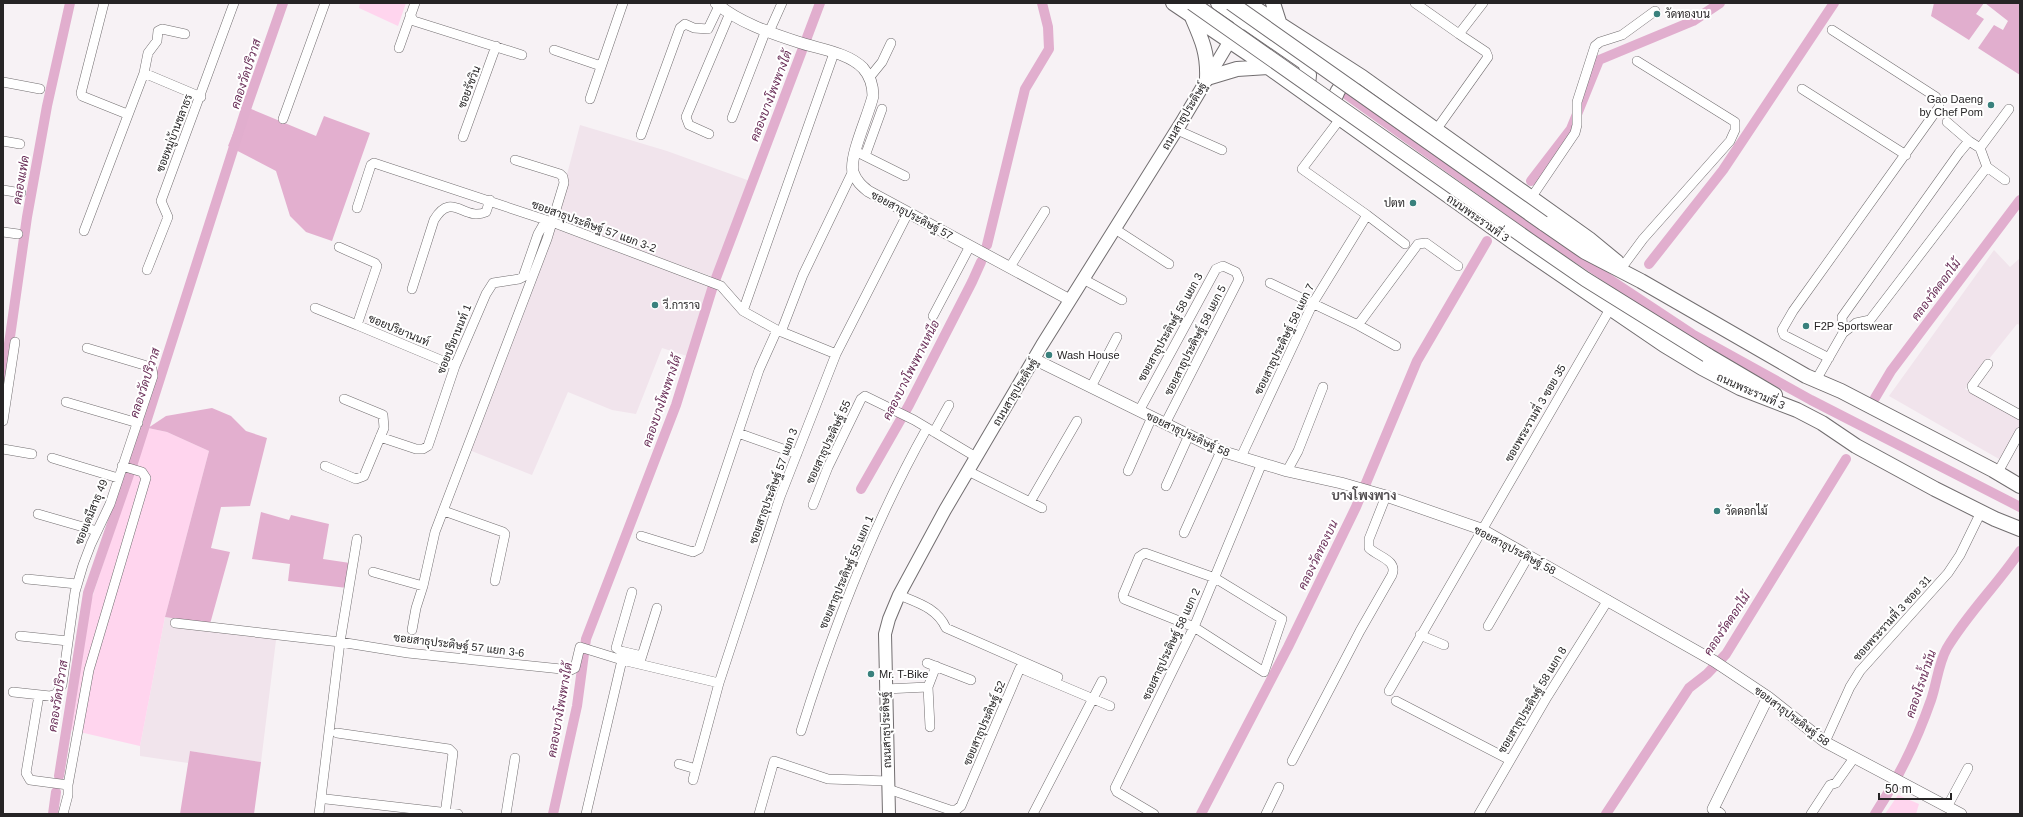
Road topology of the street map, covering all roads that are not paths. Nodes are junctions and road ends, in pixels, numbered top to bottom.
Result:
1 (104, 3) edge
2 (234, 3) edge
3 (325, 3) edge
4 (415, 3) edge
5 (623, 3) edge
6 (782, 3) edge
7 (1173, 3) edge
8 (1218, 3) edge
9 (1231, 3) edge
10 (1273, 3) edge
11 (1415, 3) edge
12 (1483, 3) edge
13 (1250, 4) edge
14 (724, 7) edge
15 (1192, 10) edge
16 (1655, 11) dead end
17 (410, 15) junction
18 (1242, 20) junction
19 (1280, 25) junction
20 (1832, 30) dead end
21 (768, 31) junction
22 (185, 34) dead end
23 (1458, 34) junction
24 (1230, 41) junction
25 (891, 43) dead end
26 (496, 46) junction
27 (398, 48) dead end
28 (554, 50) dead end
29 (834, 53) junction
30 (522, 55) dead end
31 (1637, 61) dead end
32 (601, 66) junction
33 (1268, 66) junction
34 (144, 74) junction
35 (1362, 77) junction
36 (869, 78) junction
37 (1207, 78) junction
38 (3, 82) edge
39 (40, 89) dead end
40 (1802, 89) dead end
41 (1307, 95) junction
42 (201, 98) junction
43 (590, 99) dead end
44 (882, 108) dead end
45 (2009, 109) dead end
46 (127, 114) junction
47 (732, 118) dead end
48 (1338, 118) junction
49 (283, 120) dead end
50 (1946, 122) dead end
51 (1177, 130) junction
52 (1436, 130) junction
53 (709, 134) dead end
54 (642, 136) dead end
55 (463, 137) dead end
56 (3, 141) edge
57 (1969, 141) junction
58 (20, 144) dead end
59 (1980, 148) junction
60 (1222, 150) dead end
61 (860, 154) junction
62 (1906, 155) junction
63 (515, 160) dead end
64 (1987, 167) junction
65 (853, 171) junction
66 (905, 176) dead end
67 (2005, 180) dead end
68 (3, 190) edge
69 (20, 193) dead end
70 (1531, 198) junction
71 (490, 200) junction
72 (357, 208) dead end
73 (1045, 211) dead end
74 (908, 213) junction
75 (1367, 215) junction
76 (549, 221) junction
77 (1115, 229) junction
78 (84, 231) dead end
79 (3, 232) edge
80 (18, 234) dead end
81 (1405, 244) dead end
82 (970, 246) junction
83 (339, 247) dead end
84 (1169, 264) dead end
85 (1458, 266) dead end
86 (1623, 266) junction
87 (1010, 267) junction
88 (1230, 269) joint
89 (147, 270) dead end
90 (1083, 279) junction
91 (1641, 281) junction
92 (1270, 283) dead end
93 (412, 289) dead end
94 (1070, 300) junction
95 (1122, 300) dead end
96 (1313, 303) junction
97 (315, 308) dead end
98 (1610, 309) junction
99 (742, 311) junction
100 (933, 316) dead end
101 (357, 325) junction
102 (1358, 325) junction
103 (779, 331) junction
104 (1843, 333) junction
105 (1117, 337) dead end
106 (15, 342) dead end
107 (1396, 346) dead end
108 (87, 348) dead end
109 (8, 354) edge
110 (836, 354) junction
111 (1829, 358) junction
112 (1034, 359) junction
113 (1988, 364) dead end
114 (455, 366) junction
115 (1816, 380) junction
116 (1091, 387) junction
117 (1323, 387) dead end
118 (344, 399) dead end
119 (66, 402) dead end
120 (949, 405) dead end
121 (1797, 410) junction
122 (1139, 411) junction
123 (2020, 415) edge
124 (1152, 417) junction
125 (1077, 421) dead end
126 (3, 422) edge
127 (138, 423) junction
128 (1165, 424) junction
129 (931, 430) junction
130 (2020, 432) edge
131 (738, 433) junction
132 (1189, 434) junction
133 (380, 437) junction
134 (3, 449) edge
135 (1221, 451) junction
136 (32, 454) dead end
137 (797, 454) junction
138 (976, 457) junction
139 (1241, 457) junction
140 (52, 458) dead end
141 (1262, 463) junction
142 (325, 466) dead end
143 (126, 467) junction
144 (968, 471) junction
145 (1128, 471) dead end
146 (1287, 471) junction
147 (1998, 472) junction
148 (118, 478) junction
149 (1166, 486) dead end
150 (2020, 486) edge
151 (1386, 496) junction
152 (1030, 502) junction
153 (813, 505) dead end
154 (1042, 508) dead end
155 (444, 511) junction
156 (1981, 512) junction
157 (38, 514) dead end
158 (2020, 529) edge
159 (1481, 530) junction
160 (97, 531) junction
161 (1184, 533) dead end
162 (641, 536) dead end
163 (357, 539) dead end
164 (1528, 557) junction
165 (373, 572) dead end
166 (1215, 578) junction
167 (27, 579) dead end
168 (495, 581) dead end
169 (77, 584) junction
170 (423, 586) junction
171 (632, 592) dead end
172 (898, 595) junction
173 (1608, 600) junction
174 (658, 608) dead end
175 (175, 623) dead end
176 (1488, 626) dead end
177 (1194, 627) junction
178 (412, 630) dead end
179 (1420, 635) junction
180 (20, 636) dead end
181 (68, 641) junction
182 (340, 642) junction
183 (1444, 646) dead end
184 (622, 660) junction
185 (641, 660) junction
186 (927, 663) dead end
187 (936, 666) junction
188 (1059, 678) dead end
189 (971, 680) dead end
190 (1102, 681) dead end
191 (719, 683) junction
192 (928, 687) junction
193 (885, 689) junction
194 (1389, 691) dead end
195 (13, 692) dead end
196 (39, 695) junction
197 (1768, 697) junction
198 (1093, 699) junction
199 (1396, 701) dead end
200 (1110, 706) dead end
201 (930, 727) dead end
202 (801, 731) dead end
203 (336, 733) dead end
204 (1825, 742) junction
205 (515, 758) dead end
206 (1854, 758) junction
207 (1510, 760) junction
208 (1292, 761) dead end
209 (679, 764) dead end
210 (1968, 768) dead end
211 (696, 769) junction
212 (693, 780) dead end
213 (68, 785) junction
214 (888, 785) junction
215 (1279, 787) dead end
216 (326, 799) dead end
217 (1947, 807) junction
218 (1714, 812) edge
219 (445, 813) edge
220 (63, 814) edge
221 (319, 814) edge
222 (458, 814) edge
223 (506, 814) edge
224 (586, 814) edge
225 (759, 814) edge
226 (889, 814) edge
227 (1033, 814) edge
228 (1154, 814) edge
229 (1266, 814) edge
230 (1479, 814) edge
231 (1811, 814) edge
232 (1961, 814) edge

1 - 46 street
2 - 42 street, ซอยหมู่บ้านชลาธร
3 - 49 street
4 - 17 street
5 - 32 street
6 - 21 street
7 - 15 main road, ถนนพระรามที่ 3
8 - 18 main road
9 - 91 main road, bridge
10 - 19 main road
11 - 23 street
12 - 23 street
13 - 18 main road, ถนนสาธุประดิษฐ์
13 - 19 main road
14 - 21 street
14 - 53 street
14 - 54 street
15 - 24 main road, ถนนพระรามที่ 3
15 - 37 main road
15 - 121 main road, ถนนพระรามที่ 3, bridge
16 - 70 street
17 - 26 street
17 - 27 street
18 - 24 main road, ถนนสาธุประดิษฐ์
18 - 41 main road
19 - 35 main road
20 - 62 street
21 - 29 street
21 - 47 street
22 - 34 street
23 - 52 street
24 - 33 main road, ถนนพระรามที่ 3
24 - 37 main road, ถนนสาธุประดิษฐ์
25 - 36 street
26 - 30 street
26 - 55 street, ซอยรัชวิน
28 - 32 street
29 - 36 street
29 - 99 street
31 - 86 street
32 - 43 street
33 - 37 main road
33 - 41 main road, ถนนพระรามที่ 3
34 - 42 street
34 - 46 street
35 - 48 main road
35 - 52 main road
36 - 61 street
37 - 51 main road, ถนนสาธุประดิษฐ์
38 - 39 street
40 - 62 street
41 - 48 main road, ถนนพระรามที่ 3
42 - 89 street, ซอยหมู่บ้านชลาธร
44 - 61 street
45 - 59 street
46 - 78 street
48 - 75 street
48 - 98 main road, ถนนพระรามที่ 3
50 - 57 street
51 - 60 street
51 - 77 main road, ถนนสาธุประดิษฐ์
52 - 70 main road
56 - 58 street
57 - 59 street
57 - 104 street
59 - 64 street
61 - 65 street
61 - 66 street
62 - 111 street
63 - 76 street
64 - 67 street
64 - 104 street
65 - 74 street, ซอยสาธุประดิษฐ์ 57
65 - 103 street
68 - 69 street
70 - 86 main road
71 - 72 street, ซอยสาธุประดิษฐ์ 57 แยก 3-2
71 - 76 street, ซอยสาธุประดิษฐ์ 57 แยก 3-2
71 - 93 street
73 - 87 street
74 - 82 street, ซอยสาธุประดิษฐ์ 57
74 - 110 street, ซอยสาธุประดิษฐ์ 57 แยก 3
75 - 81 street
75 - 96 street, ซอยสาธุประดิษฐ์ 58 แยก 7
76 - 99 street, ซอยสาธุประดิษฐ์ 57 แยก 3-2
76 - 114 street, ซอยปริยานนท์ 1
76 - 155 street
77 - 84 street
77 - 90 main road, ถนนสาธุประดิษฐ์
79 - 80 street
82 - 87 street, ซอยสาธุประดิษฐ์ 57
82 - 100 street
83 - 101 street, ซอยปริยานนท์
85 - 102 street
86 - 91 main road
87 - 94 street, ซอยสาธุประดิษฐ์ 57
88 - 122 street, ซอยสาธุประดิษฐ์ 58 แยก 3
88 - 128 street, ซอยสาธุประดิษฐ์ 58 แยก 5
90 - 94 main road, ถนนสาธุประดิษฐ์
90 - 95 street
91 - 115 main road
92 - 96 street
94 - 112 main road, ถนนสาธุประดิษฐ์
96 - 102 street
96 - 139 street, ซอยสาธุประดิษฐ์ 58 แยก 7
97 - 101 street, ซอยปริยานนท์
98 - 121 main road, ถนนพระรามที่ 3
98 - 159 street, ซอยพระรามที่ 3 ซอย 35
99 - 103 street, ซอยสาธุประดิษฐ์ 57 แยก 3-2
101 - 114 street, ซอยปริยานนท์
102 - 107 street
103 - 110 street, ซอยสาธุประดิษฐ์ 57 แยก 3-2
103 - 131 street
104 - 111 street
105 - 116 street
106 - 109 street
108 - 127 street, ซอยเดมีสาธุ 49
109 - 126 street
110 - 137 street, ซอยสาธุประดิษฐ์ 57 แยก 3
111 - 115 street
112 - 116 street, ซอยสาธุประดิษฐ์ 58
112 - 138 main road, ถนนสาธุประดิษฐ์
113 - 123 street
114 - 133 street, ซอยปริยานนท์ 1
115 - 147 main road
116 - 122 street, ซอยสาธุประดิษฐ์ 58
117 - 146 street
118 - 133 street
119 - 127 street
120 - 129 street, ซอยสาธุประดิษฐ์ 55 แยก 1
121 - 156 main road, ถนนพระรามที่ 3
122 - 124 street, ซอยสาธุประดิษฐ์ 58
124 - 128 street, ซอยสาธุประดิษฐ์ 58
124 - 145 street
125 - 152 street
127 - 143 street, ซอยเดมีสาธุ 49
128 - 132 street, ซอยสาธุประดิษฐ์ 58
129 - 138 street, ซอยสาธุประดิษฐ์ 55
129 - 153 street, ซอยสาธุประดิษฐ์ 55
129 - 202 street, ซอยสาธุประดิษฐ์ 55 แยก 1
130 - 147 street
131 - 137 street
131 - 162 street
132 - 135 street, ซอยสาธุประดิษฐ์ 58
132 - 149 street
133 - 142 street
134 - 136 street
135 - 139 street, ซอยสาธุประดิษฐ์ 58
135 - 161 street
137 - 191 street, ซอยสาธุประดิษฐ์ 57 แยก 3
138 - 144 main road, ถนนสาธุประดิษฐ์
139 - 141 street, ซอยสาธุประดิษฐ์ 58
140 - 148 street
141 - 146 street, ซอยสาธุประดิษฐ์ 58
141 - 166 street, ซอยสาธุประดิษฐ์ 58 แยก 2
143 - 148 street, ซอยเดมีสาธุ 49
143 - 213 street
144 - 152 street
144 - 172 main road, ถนนสาธุประดิษฐ์
146 - 151 street, ซอยสาธุประดิษฐ์ 58
147 - 150 main road
148 - 160 street, ซอยเดมีสาธุ 49
151 - 159 street, ซอยสาธุประดิษฐ์ 58
151 - 208 street
152 - 154 street
155 - 168 street
155 - 170 street
156 - 158 main road, ถนนพระรามที่ 3
156 - 204 street, ซอยพระรามที่ 3 ซอย 31
157 - 160 street
159 - 164 street, ซอยสาธุประดิษฐ์ 58
159 - 179 street, ซอยพระรามที่ 3 ซอย 35
160 - 169 street, ซอยเดมีสาธุ 49
163 - 182 street
164 - 173 street, ซอยสาธุประดิษฐ์ 58
164 - 176 street
165 - 170 street
166 - 177 street, ซอยสาธุประดิษฐ์ 58 แยก 2
166 - 177 street
166 - 177 street
167 - 169 street
169 - 181 street, ซอยเดมีสาธุ 49
170 - 178 street
171 - 185 street
172 - 188 street
172 - 193 main road, ถนนสาธุประดิษฐ์
173 - 197 street, ซอยสาธุประดิษฐ์ 58
173 - 207 street, ซอยสาธุประดิษฐ์ 58 แยก 8
174 - 185 street
175 - 182 street, ซอยสาธุประดิษฐ์ 57 แยก 3-6
177 - 228 street, ซอยสาธุประดิษฐ์ 58 แยก 2
179 - 183 street
179 - 194 street, ซอยพระรามที่ 3 ซอย 35
180 - 181 street
181 - 196 street, ซอยเดมีสาธุ 49
182 - 184 street, ซอยสาธุประดิษฐ์ 57 แยก 3-6
182 - 221 street
184 - 185 street, ซอยสาธุประดิษฐ์ 57 แยก 3-6
184 - 224 street
185 - 191 street, ซอยสาธุประดิษฐ์ 57 แยก 3-6
186 - 187 street
187 - 189 street
187 - 192 street
190 - 198 street
191 - 211 street, ซอยสาธุประดิษฐ์ 57 แยก 3
192 - 193 street
192 - 201 street
193 - 214 main road, ถนนสาธุประดิษฐ์
195 - 196 street, ซอยเดมีสาธุ 49
196 - 213 street
197 - 204 street, ซอยสาธุประดิษฐ์ 58
197 - 218 street
198 - 200 street, ซอยสาธุประดิษฐ์ 52
198 - 214 street, ซอยสาธุประดิษฐ์ 52
198 - 227 street
199 - 207 street
203 - 219 street
204 - 206 street, ซอยสาธุประดิษฐ์ 58
205 - 223 street
206 - 217 street, ซอยสาธุประดิษฐ์ 58
206 - 231 street
207 - 230 street, ซอยสาธุประดิษฐ์ 58 แยก 8
209 - 211 street
210 - 217 street
211 - 212 street, ซอยสาธุประดิษฐ์ 57 แยก 3
213 - 220 street
214 - 225 street
214 - 226 main road, ถนนสาธุประดิษฐ์
215 - 229 street
216 - 219 street
217 - 232 street, ซอยสาธุประดิษฐ์ 58
219 - 222 street

